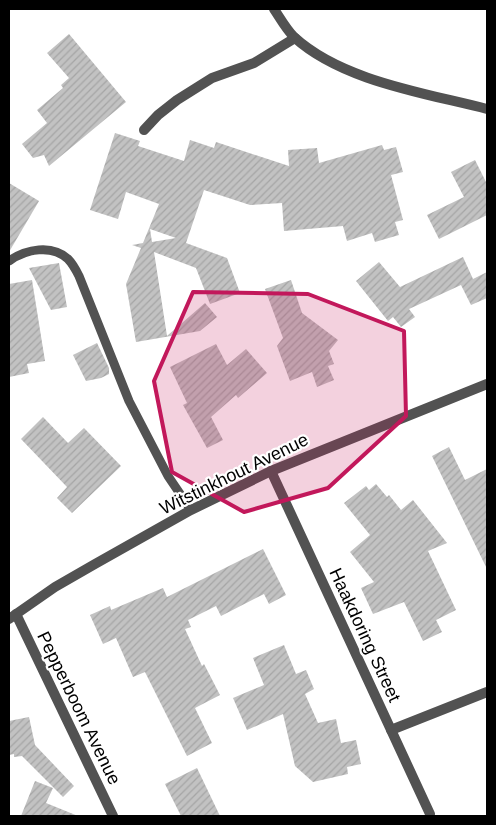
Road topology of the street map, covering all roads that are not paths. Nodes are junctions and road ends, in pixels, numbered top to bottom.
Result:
1 (274, 9) edge
2 (295, 38) junction
3 (487, 109) edge
4 (144, 130) dead end
5 (9, 261) edge
6 (487, 384) edge
7 (271, 470) junction
8 (191, 510) junction
9 (12, 617) edge
10 (487, 692) edge
11 (391, 730) junction
12 (430, 814) dead end
13 (114, 816) edge

1 - 2 street
2 - 3 street
2 - 4 street
5 - 8 lane
6 - 7 street, Witstinkhout Avenue
7 - 8 street, Witstinkhout Avenue
7 - 11 street, Haakdoring Street
8 - 9 street, Witstinkhout Avenue
9 - 13 street, Pepperboom Avenue
10 - 11 street
11 - 12 street, Haakdoring Street

